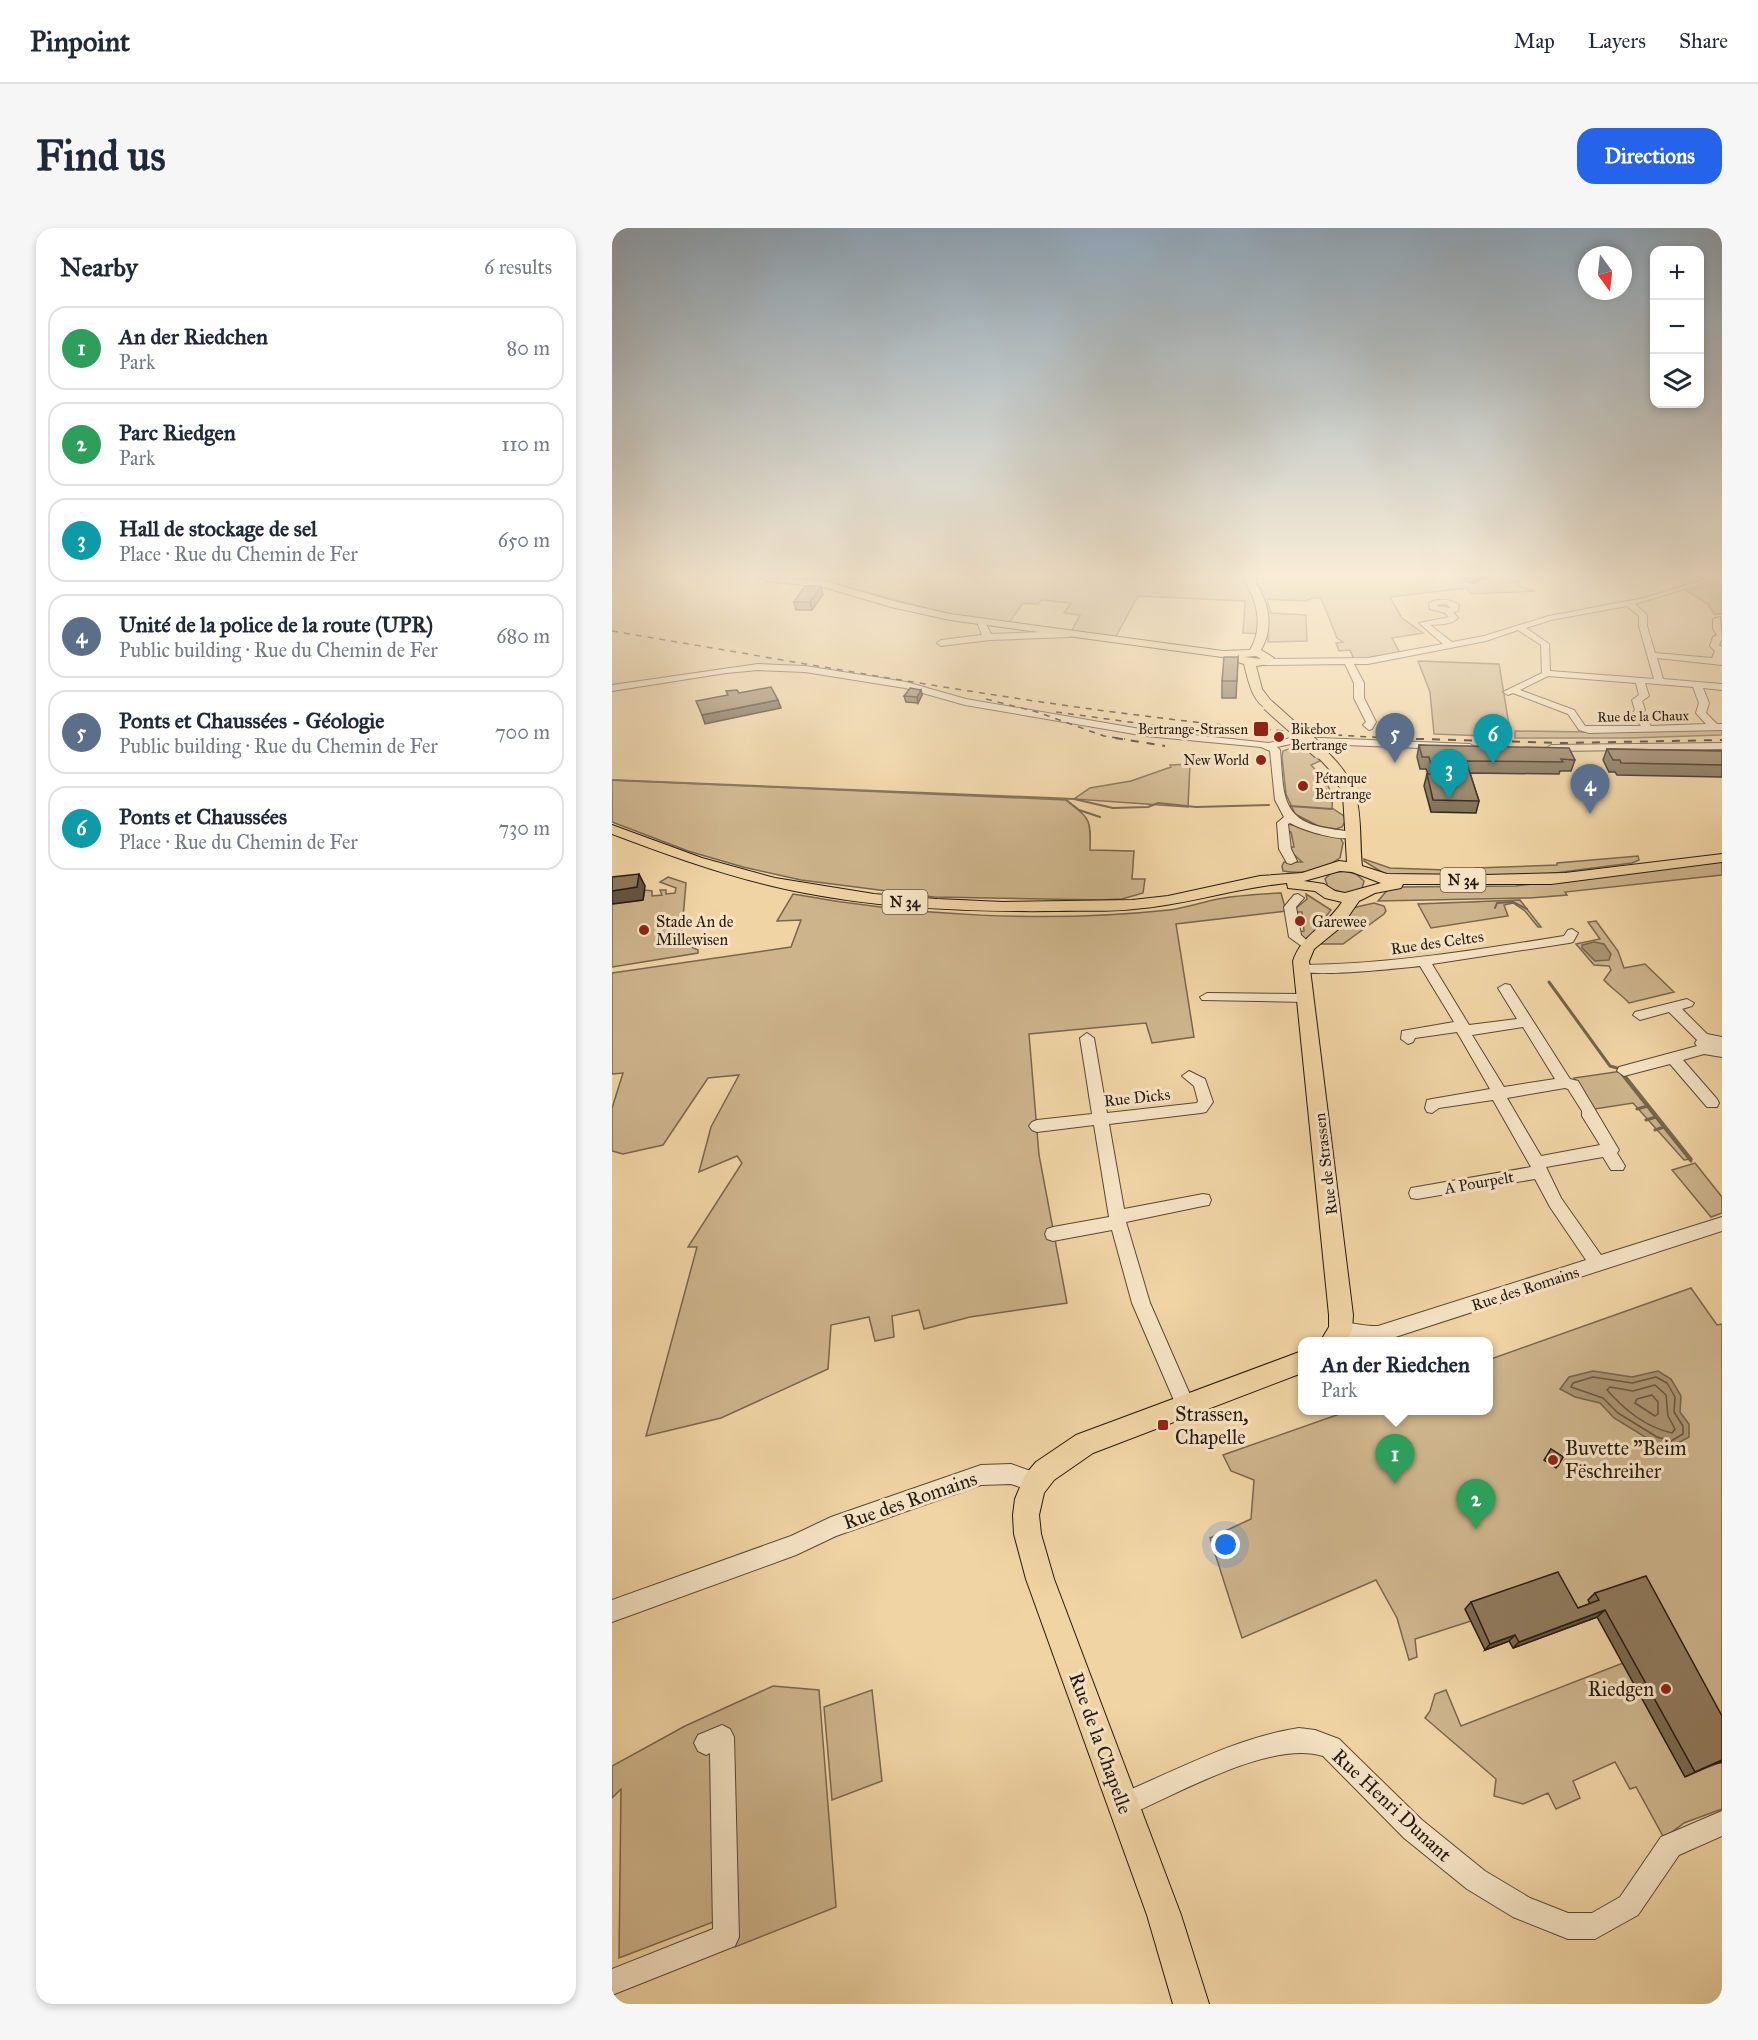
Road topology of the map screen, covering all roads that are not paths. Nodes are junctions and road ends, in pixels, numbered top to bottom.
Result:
1 (1257, 661) edge
2 (1304, 661) edge
3 (1373, 661) edge
4 (1546, 661) edge
5 (1653, 661) edge
6 (1349, 663) junction
7 (1546, 674) junction
8 (1640, 680) junction
9 (1659, 682) junction
10 (1697, 685) junction
11 (1722, 687) edge
12 (612, 688) edge
13 (1718, 727) edge
14 (1370, 728) dead end
15 (1648, 729) junction
16 (1270, 746) junction
17 (1722, 746) edge
18 (1483, 747) edge
19 (1542, 748) edge
20 (1291, 818) junction
21 (612, 829) edge
22 (1353, 835) junction
23 (1722, 858) edge
24 (1291, 861) dead end
25 (1359, 870) junction
26 (1564, 877) junction
27 (1325, 881) junction
28 (1371, 889) junction
29 (1298, 898) dead end
30 (1353, 898) junction
31 (1572, 933) dead end
32 (1314, 940) junction
33 (1424, 961) junction
34 (1301, 969) junction
35 (1505, 988) dead end
36 (1207, 997) dead end
37 (1304, 998) junction
38 (1687, 1003) dead end
39 (1672, 1007) junction
40 (1640, 1015) dead end
41 (1527, 1022) junction
42 (1463, 1028) junction
43 (1087, 1038) dead end
44 (1408, 1039) dead end
45 (1705, 1044) junction
46 (1722, 1050) edge
47 (1673, 1058) junction
48 (1624, 1071) dead end
49 (1189, 1076) dead end
50 (1564, 1083) junction
51 (1498, 1094) junction
52 (1712, 1103) dead end
53 (1432, 1108) dead end
54 (1099, 1119) junction
55 (1037, 1126) dead end
56 (1607, 1150) junction
57 (1617, 1166) dead end
58 (1539, 1167) junction
59 (1417, 1193) dead end
60 (1203, 1200) dead end
61 (1117, 1220) junction
62 (1722, 1224) edge
63 (1053, 1234) dead end
64 (1598, 1264) junction
65 (1336, 1336) edge
66 (1298, 1364) edge
67 (1186, 1406) junction
68 (1035, 1482) junction
69 (612, 1611) edge
70 (706, 1743) dead end
71 (1124, 1805) junction
72 (1722, 1822) edge
73 (612, 1982) edge
74 (1191, 2004) edge

1 - 22 main road, bridge
2 - 6 street
3 - 6 street
4 - 7 street
5 - 9 street
6 - 14 street
7 - 8 street
7 - 15 street, Rue de la Chaux
8 - 9 street
8 - 15 street
9 - 10 street
10 - 11 street
10 - 13 street, Rue de la Chaux
12 - 16 street
13 - 15 street, Rue de la Chaux
16 - 18 street
16 - 20 street
17 - 19 street
20 - 22 street
20 - 24 street
21 - 27 main road, N 34
22 - 25 main road
22 - 27 main road
23 - 26 main road, N 34
25 - 26 main road, N 34
25 - 27 main road, N 34
25 - 28 main road
26 - 28 main road, N 34
27 - 30 main road, N 34
27 - 32 main road, Rue de Strassen
28 - 30 main road, N 34
29 - 32 street
30 - 32 main road
31 - 33 street, Rue des Celtes
32 - 34 main road, Rue de Strassen
33 - 34 street, Rue des Celtes
33 - 42 street, A Pourpelt
34 - 37 main road, Rue de Strassen
35 - 41 street
36 - 37 street
37 - 65 main road, Rue de Strassen
38 - 39 street
39 - 40 street
39 - 45 street
41 - 42 street
41 - 50 street
42 - 44 street
42 - 51 street, A Pourpelt
43 - 54 street
45 - 46 street
45 - 47 street
47 - 48 street
47 - 52 street
49 - 54 street, Rue Dicks
50 - 51 street
50 - 56 street
51 - 53 street
51 - 58 street, A Pourpelt
54 - 55 street, Rue Dicks
54 - 61 street
56 - 57 street
56 - 58 street, A Pourpelt
58 - 59 street, A Pourpelt
58 - 64 street, A Pourpelt
60 - 61 street
61 - 63 street
61 - 67 street
62 - 64 street, Rue des Romains
64 - 65 street, Rue des Romains
66 - 67 main road
67 - 68 main road
68 - 69 street, Rue des Romains
68 - 71 main road, Rue de la Chapelle
70 - 73 street
71 - 72 street, Rue Henri Dunant
71 - 74 main road, Rue de la Chapelle

